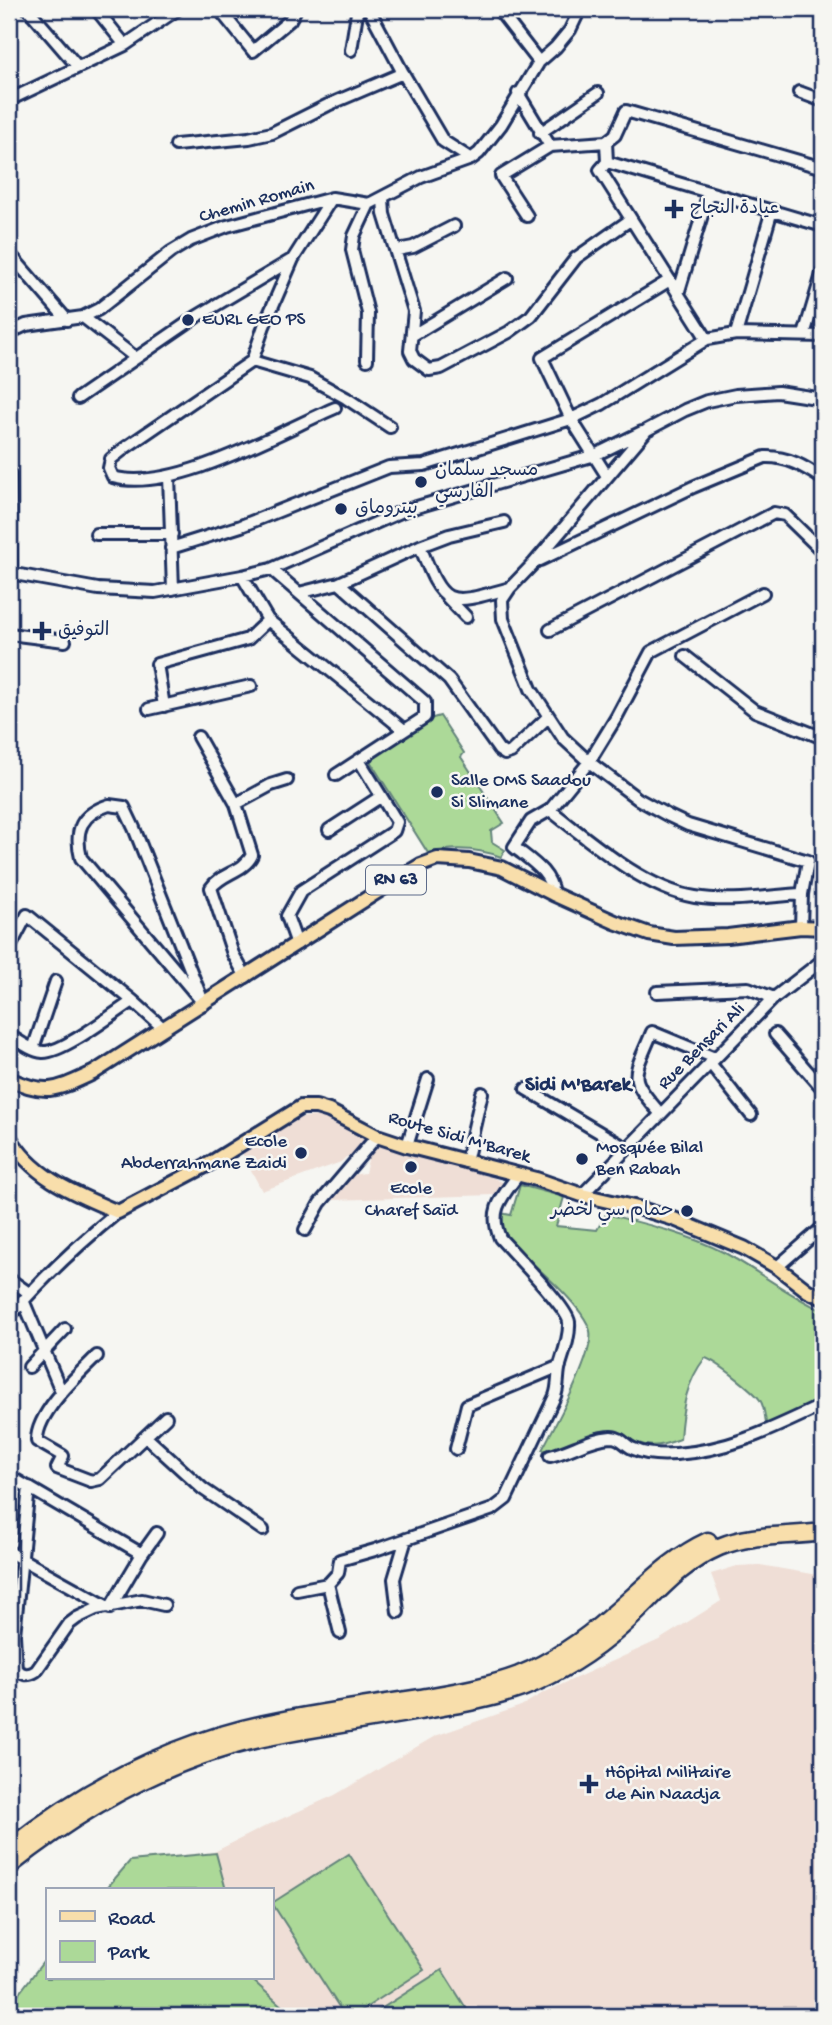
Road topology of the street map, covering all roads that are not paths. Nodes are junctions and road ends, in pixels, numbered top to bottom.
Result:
1 (28, 9) edge
2 (96, 9) edge
3 (178, 9) edge
4 (219, 9) edge
5 (296, 9) edge
6 (360, 9) edge
7 (369, 9) edge
8 (498, 9) edge
9 (580, 9) edge
10 (125, 45) junction
11 (351, 50) dead end
12 (539, 62) junction
13 (78, 67) junction
14 (402, 73) junction
15 (799, 92) dead end
16 (518, 93) junction
17 (598, 93) dead end
18 (9, 100) edge
19 (823, 101) edge
20 (540, 133) junction
21 (606, 142) junction
22 (176, 145) dead end
23 (550, 146) junction
24 (471, 159) junction
25 (607, 162) junction
26 (823, 168) edge
27 (709, 192) junction
28 (332, 198) junction
29 (383, 198) junction
30 (369, 204) junction
31 (772, 211) junction
32 (527, 216) dead end
33 (631, 220) junction
34 (454, 226) dead end
35 (823, 226) edge
36 (397, 250) junction
37 (9, 253) edge
38 (293, 259) junction
39 (823, 271) edge
40 (507, 278) dead end
41 (670, 280) junction
42 (678, 294) junction
43 (83, 317) junction
44 (67, 320) junction
45 (9, 333) edge
46 (736, 334) junction
47 (413, 335) junction
48 (804, 335) junction
49 (823, 336) edge
50 (707, 339) junction
51 (136, 358) junction
52 (367, 360) dead end
53 (252, 361) junction
54 (78, 398) dead end
55 (823, 399) edge
56 (335, 408) dead end
57 (570, 419) junction
58 (390, 427) dead end
59 (647, 430) junction
60 (594, 456) junction
61 (10, 474) edge
62 (169, 476) junction
63 (607, 476) junction
64 (823, 479) edge
65 (503, 522) dead end
66 (96, 534) dead end
67 (172, 534) junction
68 (420, 545) junction
69 (171, 548) junction
70 (823, 552) edge
71 (534, 563) junction
72 (271, 569) junction
73 (10, 574) edge
74 (242, 576) junction
75 (339, 583) junction
76 (510, 588) junction
77 (173, 589) junction
78 (299, 593) junction
79 (763, 593) dead end
80 (447, 597) junction
81 (466, 617) dead end
82 (268, 620) junction
83 (551, 630) dead end
84 (9, 634) edge
85 (65, 641) dead end
86 (685, 656) dead end
87 (251, 686) dead end
88 (164, 706) junction
89 (149, 709) dead end
90 (548, 717) junction
91 (404, 730) junction
92 (198, 737) dead end
93 (823, 738) edge
94 (359, 760) junction
95 (589, 762) junction
96 (336, 775) dead end
97 (287, 780) dead end
98 (380, 797) junction
99 (236, 804) junction
100 (550, 810) junction
101 (329, 830) dead end
102 (553, 894) junction
103 (802, 894) junction
104 (801, 927) junction
105 (823, 928) edge
106 (12, 933) edge
107 (297, 944) junction
108 (9, 949) edge
109 (823, 960) edge
110 (246, 977) junction
111 (56, 981) dead end
112 (657, 992) dead end
113 (774, 998) junction
114 (133, 1001) junction
115 (204, 1004) junction
116 (163, 1028) junction
117 (775, 1034) dead end
118 (9, 1035) edge
119 (33, 1049) junction
120 (712, 1060) junction
121 (9, 1079) edge
122 (428, 1079) dead end
123 (823, 1089) edge
124 (526, 1090) dead end
125 (482, 1093) dead end
126 (660, 1113) junction
127 (751, 1115) dead end
128 (9, 1136) edge
129 (377, 1136) junction
130 (407, 1146) junction
131 (626, 1148) junction
132 (466, 1162) junction
133 (518, 1175) junction
134 (582, 1195) junction
135 (118, 1212) junction
136 (823, 1227) edge
137 (305, 1230) dead end
138 (777, 1267) junction
139 (9, 1279) edge
140 (26, 1296) junction
141 (823, 1298) edge
142 (9, 1317) edge
143 (65, 1329) dead end
144 (45, 1350) junction
145 (97, 1356) dead end
146 (559, 1366) junction
147 (29, 1367) dead end
148 (61, 1391) junction
149 (823, 1405) edge
150 (166, 1417) dead end
151 (146, 1437) junction
152 (456, 1449) dead end
153 (550, 1456) dead end
154 (9, 1476) edge
155 (29, 1487) junction
156 (823, 1521) edge
157 (263, 1530) dead end
158 (823, 1532) edge
159 (157, 1533) dead end
160 (406, 1539) junction
161 (9, 1552) edge
162 (142, 1554) junction
163 (20, 1559) junction
164 (328, 1584) junction
165 (297, 1590) dead end
166 (164, 1605) dead end
167 (110, 1608) junction
168 (398, 1612) dead end
169 (11, 1633) edge
170 (340, 1633) dead end
171 (9, 1849) edge
172 (9, 1866) edge

1 - 13 street
2 - 10 street
3 - 10 street
4 - 5 street
6 - 11 street
7 - 14 street
8 - 12 street
9 - 12 street
10 - 13 street
12 - 16 street
13 - 18 street
14 - 22 street
14 - 24 street
15 - 19 street
16 - 20 street
16 - 24 street
17 - 20 street
20 - 23 street
21 - 23 street
21 - 25 street
21 - 26 street
23 - 32 street
24 - 29 street
25 - 27 street
25 - 33 street
27 - 31 street
27 - 42 street
28 - 30 street, Chemin Romain
28 - 38 street
28 - 43 street, Chemin Romain
29 - 30 street
29 - 36 street
30 - 52 street
31 - 35 street
31 - 46 street
33 - 41 street
33 - 47 street
34 - 36 street
36 - 47 street
37 - 44 street
38 - 51 street
38 - 53 street
39 - 48 street
40 - 47 street
41 - 42 street
41 - 57 street
42 - 50 street
43 - 44 street, Chemin Romain
43 - 51 street
44 - 45 street, Chemin Romain
46 - 48 street
46 - 50 street
48 - 49 street
50 - 57 street
51 - 54 street
53 - 58 street
53 - 62 street
55 - 59 street
56 - 62 street
57 - 60 street
57 - 69 street
59 - 60 street
59 - 63 street
60 - 63 street
60 - 72 street
61 - 73 street
62 - 67 street
63 - 71 street
64 - 71 street
65 - 68 street
66 - 67 street
67 - 69 street
68 - 75 street
68 - 80 street
69 - 77 street
70 - 83 street
71 - 76 street
72 - 74 street
72 - 78 street
73 - 77 street
74 - 77 street
74 - 82 street
75 - 78 street
75 - 90 street
76 - 80 street
76 - 90 street
78 - 91 street
79 - 95 street
80 - 81 street
82 - 88 street
82 - 91 street
84 - 85 street
86 - 93 street
87 - 88 street
88 - 89 street
90 - 95 street
91 - 94 street
92 - 99 street
94 - 96 street
94 - 98 street
95 - 100 street
95 - 103 street
97 - 99 street
98 - 101 street
98 - 107 street
99 - 110 street
100 - 102 street
100 - 103 street
102 - 104 main road, RN 63
102 - 107 main road, RN 63
103 - 104 street
104 - 105 main road, RN 63
106 - 108 street
106 - 114 street
107 - 110 main road, RN 63
109 - 113 street, Rue Bensari Ali
110 - 115 main road, RN 63
111 - 119 street
112 - 113 street
113 - 120 street, Rue Bensari Ali
114 - 116 street
114 - 119 street
115 - 115 street
115 - 116 main road, RN 63
116 - 121 main road, RN 63
117 - 123 street
118 - 119 street
120 - 126 street, Rue Bensari Ali
120 - 126 street
120 - 127 street
122 - 130 street
124 - 131 street
125 - 132 street
126 - 131 street, Rue Bensari Ali
128 - 135 main road
129 - 130 main road, Route Sidi M'Barek
129 - 135 main road, Route Sidi M'Barek
129 - 137 street
130 - 132 main road, Route Sidi M'Barek
131 - 134 street, Rue Bensari Ali
132 - 133 main road, Route Sidi M'Barek
133 - 134 main road, Route Sidi M'Barek
133 - 146 street
134 - 138 main road, Route Sidi M'Barek
135 - 140 street, Route Sidi M'Barek
136 - 138 street
138 - 141 main road, Route Sidi M'Barek
139 - 140 street
140 - 142 street, Route Sidi M'Barek
140 - 144 street
143 - 144 street
144 - 147 street
144 - 148 street
145 - 148 street
146 - 152 street
146 - 160 street
148 - 151 street
149 - 153 street
150 - 151 street
151 - 157 street
154 - 155 street
155 - 162 street
155 - 163 street
156 - 171 highway
158 - 172 highway
159 - 162 street
160 - 164 street
160 - 168 street
161 - 163 street
162 - 167 street
163 - 167 street
163 - 169 street
164 - 165 street
164 - 170 street
166 - 167 street
167 - 169 street

